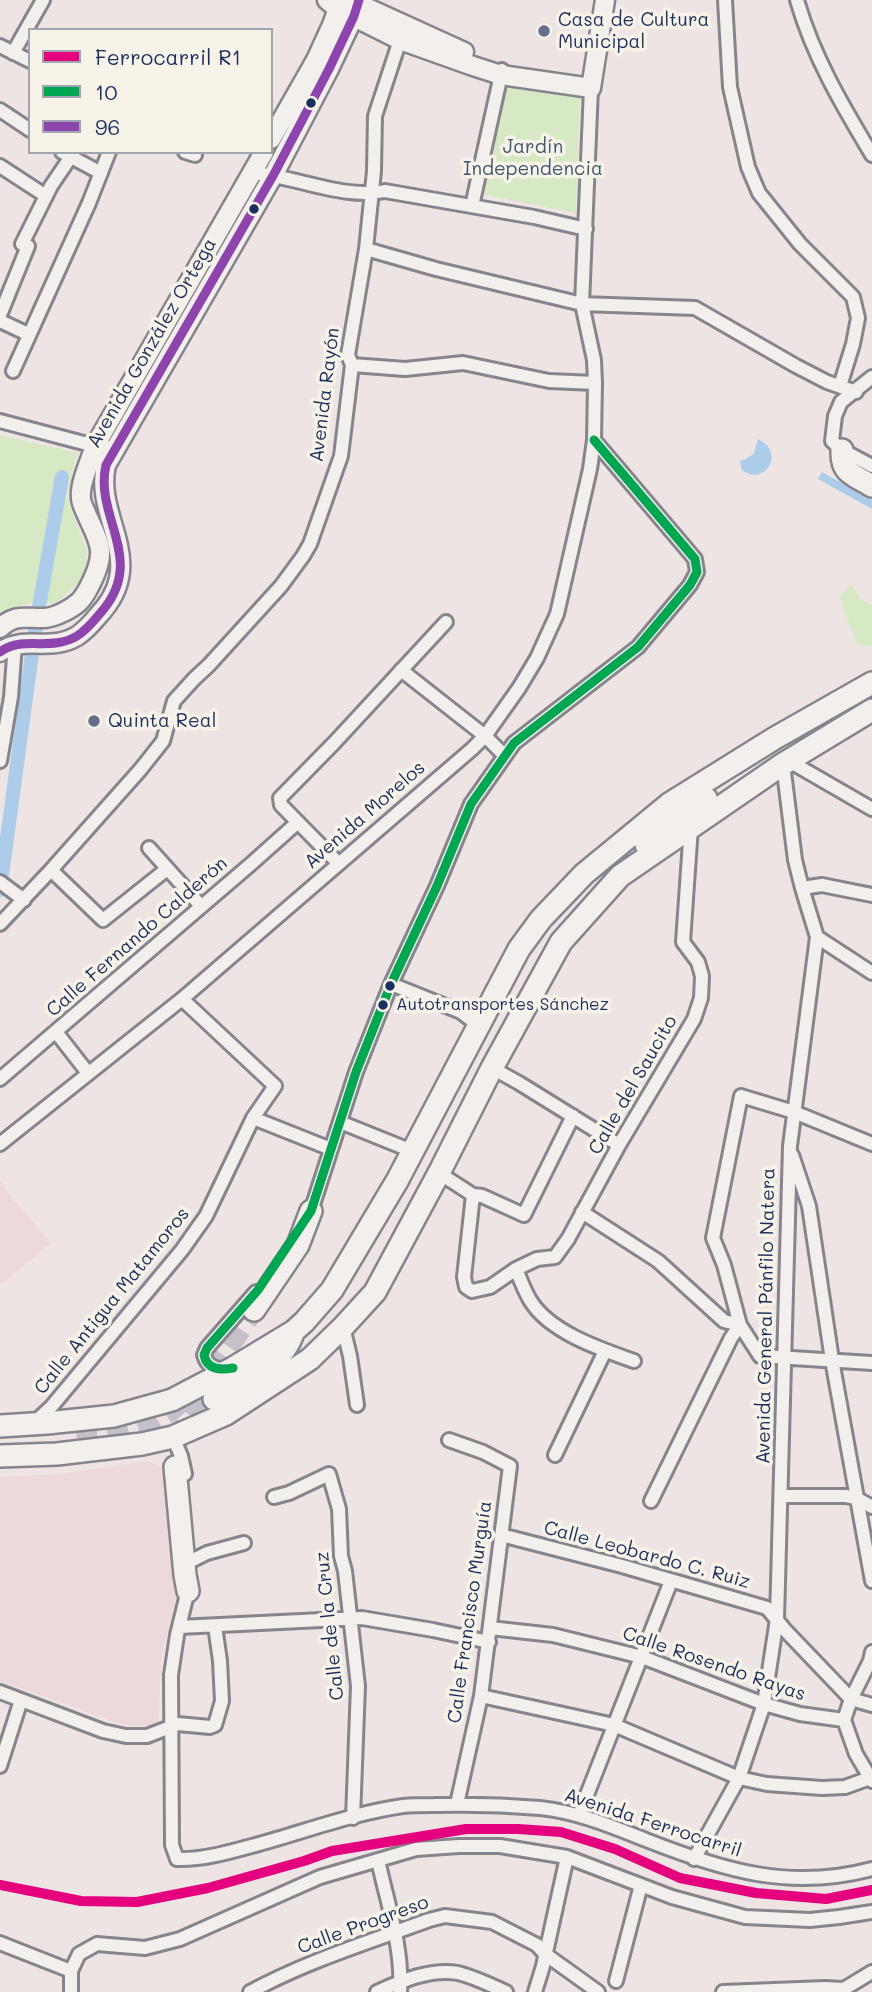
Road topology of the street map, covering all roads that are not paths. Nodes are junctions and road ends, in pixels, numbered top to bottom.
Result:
1 (43, 0) edge
2 (606, 0) edge
3 (725, 0) edge
4 (797, 0) edge
5 (347, 4) edge
6 (400, 40) junction
7 (0, 46) edge
8 (13, 53) junction
9 (28, 60) edge
10 (505, 74) junction
11 (591, 88) junction
12 (0, 110) edge
13 (28, 129) edge
14 (273, 135) edge
15 (109, 154) edge
16 (263, 154) edge
17 (66, 155) edge
18 (872, 155) edge
19 (1, 171) edge
20 (101, 173) junction
21 (253, 173) junction
22 (274, 174) junction
23 (371, 194) junction
24 (46, 196) junction
25 (472, 206) junction
26 (586, 229) junction
27 (366, 249) junction
28 (582, 304) junction
29 (0, 316) edge
30 (0, 321) edge
31 (28, 334) junction
32 (352, 365) junction
33 (13, 371) dead end
34 (872, 377) edge
35 (595, 383) junction
36 (840, 386) junction
37 (856, 391) junction
38 (0, 421) edge
39 (594, 440) junction
40 (95, 446) junction
41 (116, 449) junction
42 (842, 450) junction
43 (872, 466) edge
44 (872, 486) edge
45 (446, 622) dead end
46 (0, 628) edge
47 (8, 648) edge
48 (401, 670) junction
49 (872, 683) edge
50 (872, 710) edge
51 (828, 723) tunnel mouth
52 (485, 736) junction
53 (504, 755) junction
54 (0, 761) edge
55 (786, 762) junction
56 (872, 809) edge
57 (298, 822) junction
58 (691, 827) junction
59 (149, 848) dead end
60 (338, 863) junction
61 (167, 869) junction
62 (51, 870) junction
63 (620, 876) junction
64 (0, 882) edge
65 (802, 888) junction
66 (872, 895) edge
67 (23, 900) junction
68 (201, 906) junction
69 (0, 924) edge
70 (817, 937) junction
71 (872, 972) edge
72 (391, 984) junction
73 (182, 999) junction
74 (478, 1025) junction
75 (56, 1032) junction
76 (492, 1068) junction
77 (88, 1073) junction
78 (0, 1079) edge
79 (794, 1112) junction
80 (573, 1116) junction
81 (254, 1118) junction
82 (340, 1122) junction
83 (0, 1144) edge
84 (872, 1144) edge
85 (619, 1145) junction
86 (790, 1146) junction
87 (331, 1149) junction
88 (412, 1151) junction
89 (439, 1174) junction
90 (473, 1195) junction
91 (311, 1211) junction
92 (582, 1212) junction
93 (516, 1269) junction
94 (254, 1310) tunnel mouth
95 (740, 1325) junction
96 (343, 1327) junction
97 (294, 1331) junction
98 (605, 1351) junction
99 (783, 1356) junction
100 (832, 1360) junction
101 (634, 1361) dead end
102 (872, 1363) edge
103 (233, 1368) junction
104 (214, 1399) tunnel mouth
105 (357, 1405) dead end
106 (32, 1425) junction
107 (0, 1426) edge
108 (173, 1437) junction
109 (77, 1439) tunnel mouth
110 (449, 1440) dead end
111 (0, 1444) edge
112 (555, 1455) dead end
113 (0, 1456) edge
114 (175, 1467) tunnel mouth
115 (781, 1496) junction
116 (274, 1497) dead end
117 (856, 1498) junction
118 (651, 1501) dead end
119 (872, 1507) edge
120 (502, 1535) junction
121 (244, 1543) dead end
122 (193, 1560) junction
123 (671, 1581) junction
124 (872, 1581) edge
125 (188, 1591) junction
126 (777, 1619) junction
127 (350, 1620) junction
128 (215, 1626) junction
129 (179, 1627) junction
130 (490, 1628) junction
131 (489, 1642) junction
132 (872, 1652) edge
133 (642, 1657) junction
134 (0, 1692) edge
135 (481, 1696) junction
136 (851, 1699) junction
137 (21, 1700) junction
138 (764, 1704) junction
139 (872, 1705) edge
140 (844, 1720) junction
141 (614, 1725) junction
142 (171, 1726) junction
143 (0, 1766) edge
144 (739, 1777) junction
145 (871, 1780) edge
146 (457, 1804) junction
147 (579, 1815) junction
148 (352, 1818) junction
149 (567, 1857) junction
150 (694, 1859) junction
151 (378, 1860) junction
152 (872, 1869) edge
153 (641, 1885) junction
154 (872, 1912) edge
155 (395, 1932) junction
156 (0, 1943) edge
157 (545, 1954) junction
158 (71, 1972) junction
159 (872, 1972) edge
160 (616, 1981) dead end
161 (400, 1987) edge
162 (846, 1991) edge
163 (71, 1992) edge
164 (250, 1992) edge
165 (376, 1992) edge
166 (506, 1992) edge
167 (535, 1992) edge
168 (598, 1992) edge
169 (723, 1992) edge

1 - 8 street
2 - 11 street
3 - 36 street
4 - 18 street
5 - 6 street
5 - 10 street
5 - 14 street
5 - 22 street, Avenida González Ortega
6 - 10 street
6 - 23 street, Avenida Rayón
7 - 8 street
8 - 9 street
10 - 11 street
10 - 25 street
11 - 26 street, Avenida Morelos
12 - 13 street
15 - 20 street
16 - 21 street, Avenida González Ortega
17 - 20 street
17 - 24 street
19 - 24 street
20 - 31 street
21 - 22 street
21 - 40 street, Avenida González Ortega
22 - 23 street
22 - 41 street, Avenida González Ortega
23 - 25 street
23 - 27 street, Avenida Rayón
24 - 29 street
25 - 26 street
26 - 28 street, Avenida Morelos
27 - 28 street
27 - 32 street, Avenida Rayón
28 - 35 street, Avenida Morelos
28 - 36 street
30 - 31 street
31 - 33 street
32 - 35 street
32 - 62 street, Avenida Rayón
34 - 37 street
35 - 39 street, Avenida Morelos
36 - 37 street
37 - 42 street
38 - 40 street
39 - 52 street, Avenida Morelos
39 - 53 street
40 - 41 street
40 - 46 street, Avenida González Ortega
41 - 47 street, Avenida González Ortega
42 - 43 street
42 - 44 main road
45 - 48 street
47 - 54 street
48 - 52 street
48 - 57 street
49 - 74 main road
50 - 55 main road
51 - 63 main road
52 - 53 street
52 - 60 street, Avenida Morelos
53 - 72 street
55 - 56 street
55 - 58 main road
55 - 65 street, Avenida General Pánfilo Natera
57 - 60 street
57 - 68 street, Calle Fernando Calderón
58 - 63 main road
58 - 85 street, Calle del Saucito
59 - 61 street
60 - 73 street, Avenida Morelos
61 - 62 street
61 - 68 street
62 - 67 street, Avenida Rayón
63 - 76 main road
64 - 67 street
65 - 66 street
65 - 70 street, Avenida General Pánfilo Natera
67 - 69 street, Avenida Rayón
68 - 75 street, Calle Fernando Calderón
70 - 71 street
70 - 79 street, Avenida General Pánfilo Natera
72 - 74 street
72 - 82 street
73 - 77 street, Avenida Morelos
73 - 81 street, Calle Antigua Matamoros
74 - 88 main road
75 - 77 street
75 - 78 street, Calle Fernando Calderón
76 - 80 street
76 - 89 main road
77 - 83 street, Avenida Morelos
79 - 84 street
79 - 86 street, Avenida General Pánfilo Natera
79 - 95 street
80 - 85 street
80 - 90 street
81 - 87 street
81 - 106 street, Calle Antigua Matamoros
82 - 87 street
82 - 88 street
85 - 92 street, Calle del Saucito
86 - 99 street, Avenida General Pánfilo Natera
86 - 100 street
87 - 91 street
88 - 97 main road
89 - 90 street
89 - 96 main road
90 - 93 street, Calle del Saucito
91 - 94 main road
91 - 103 street
92 - 93 street, Calle del Saucito
92 - 95 street
93 - 98 street
95 - 99 street
95 - 118 street
96 - 105 street
96 - 108 main road
97 - 103 main road
97 - 104 main road
98 - 101 street
98 - 112 street
99 - 100 street
99 - 115 street, Avenida General Pánfilo Natera
100 - 102 street
100 - 117 street
103 - 106 main road
106 - 107 main road
108 - 113 main road
108 - 122 street
109 - 111 main road
110 - 120 street, Calle Francisco Murguía
114 - 125 main road
115 - 117 street
115 - 126 street, Avenida General Pánfilo Natera
116 - 127 street, Calle de la Cruz
117 - 119 street
117 - 124 street
120 - 123 street, Calle Leobardo C. Ruiz
120 - 130 street, Calle Francisco Murguía
121 - 122 street
122 - 125 street
123 - 126 street, Calle Leobardo C. Ruiz
123 - 133 street
125 - 129 street
126 - 136 street, Calle Leobardo C. Ruiz
126 - 138 street, Avenida General Pánfilo Natera
127 - 128 street
127 - 131 street
127 - 148 street, Calle de la Cruz
128 - 129 street
128 - 142 street
129 - 142 street
130 - 131 street, Calle Francisco Murguía
130 - 133 street, Calle Rosendo Rayas
131 - 135 street, Calle Francisco Murguía
132 - 136 street
133 - 138 street, Calle Rosendo Rayas
133 - 141 street
134 - 137 street
135 - 141 street
135 - 146 street, Calle Francisco Murguía
136 - 139 street
136 - 140 street
137 - 142 street
137 - 143 street
138 - 140 street, Calle Rosendo Rayas
138 - 144 street, Avenida General Pánfilo Natera
140 - 145 street
141 - 144 street
141 - 147 street
142 - 148 street, Avenida Ferrocarril
144 - 145 street
144 - 150 street, Avenida General Pánfilo Natera
146 - 147 street, Avenida Ferrocarril
146 - 148 street, Avenida Ferrocarril
147 - 150 street, Avenida Ferrocarril
149 - 151 street
149 - 153 street
149 - 157 street
150 - 152 street, Avenida Ferrocarril
151 - 155 street
151 - 158 street
153 - 154 street
153 - 160 street
155 - 157 street, Calle Progreso
155 - 161 street
155 - 164 street, Calle Progreso
156 - 158 street
157 - 167 street
157 - 168 street, Calle Progreso
158 - 163 street
159 - 162 street
161 - 165 street
161 - 166 street
162 - 169 street

